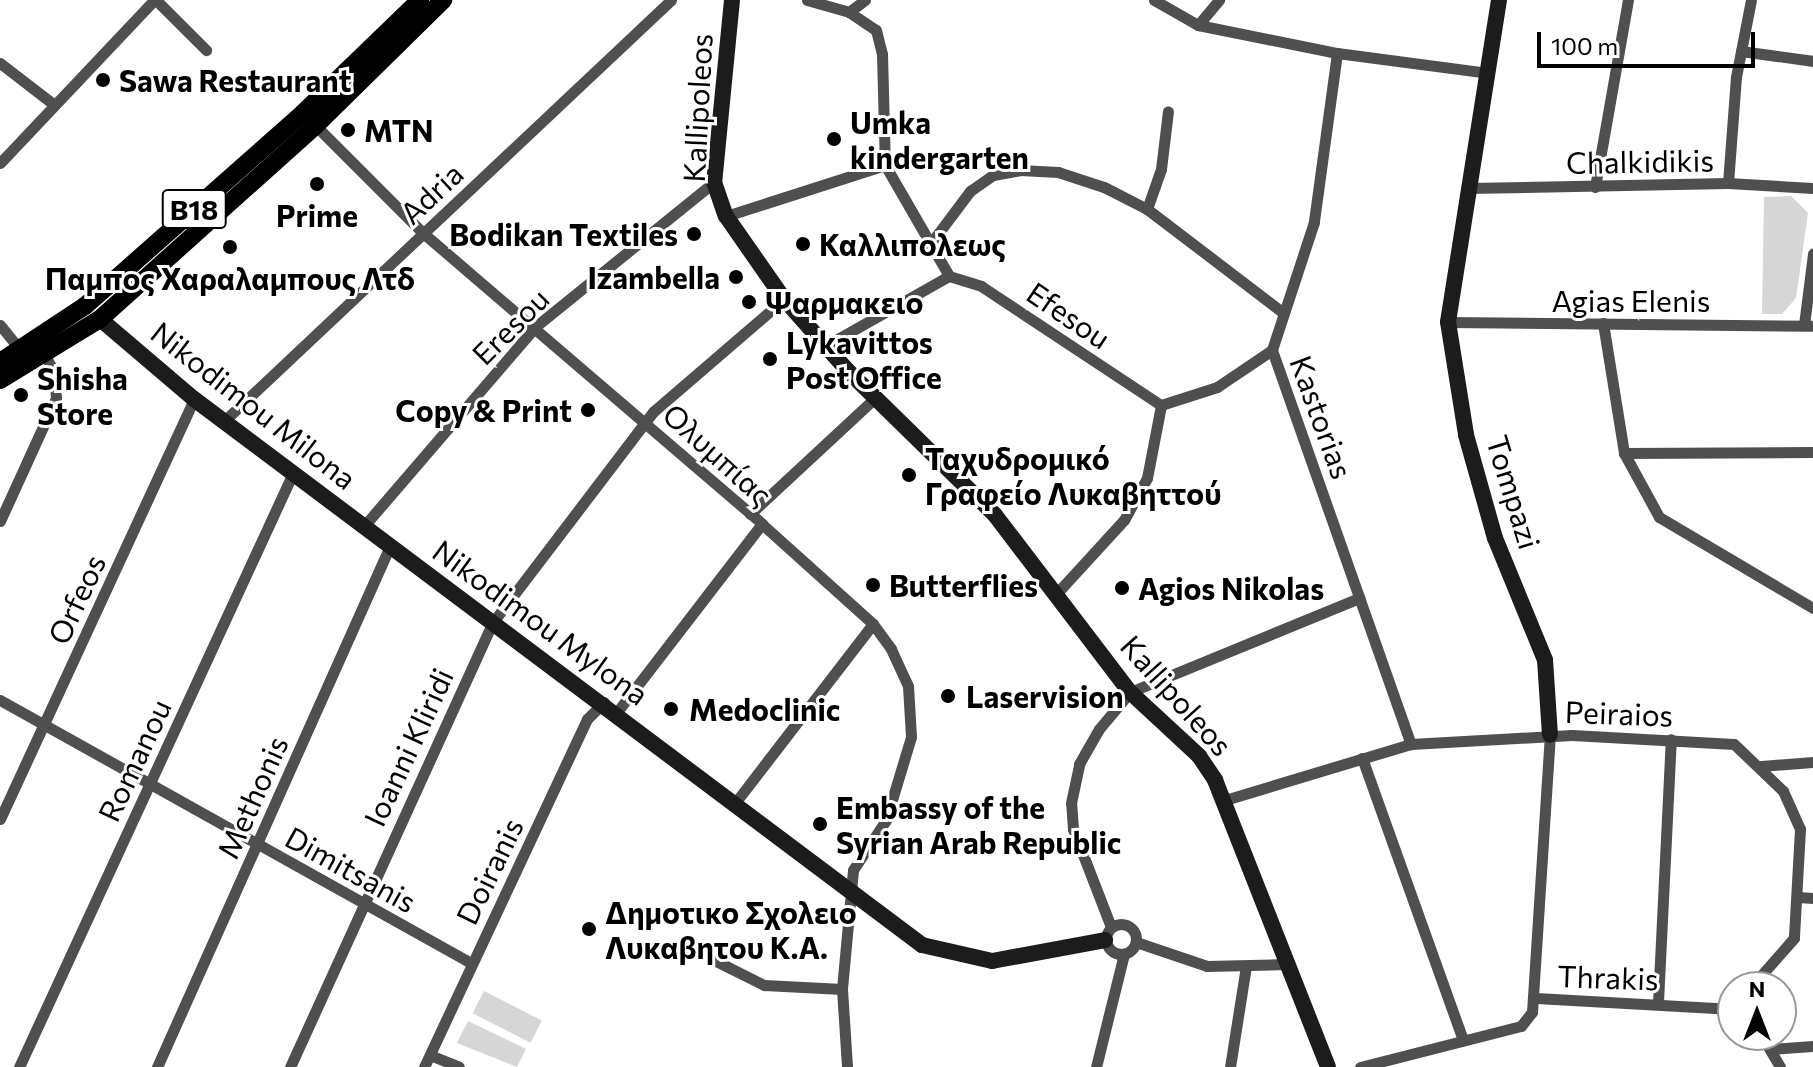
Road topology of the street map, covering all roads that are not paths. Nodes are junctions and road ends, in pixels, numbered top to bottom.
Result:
1 (155, 0) edge
2 (420, 0) edge
3 (443, 0) edge
4 (671, 0) edge
5 (732, 0) edge
6 (807, 0) edge
7 (865, 0) edge
8 (1154, 0) edge
9 (1219, 0) edge
10 (1499, 0) edge
11 (1628, 0) edge
12 (1751, 0) edge
13 (849, 12) junction
14 (1198, 25) junction
15 (206, 50) dead end
16 (1741, 51) junction
17 (1337, 53) junction
18 (1813, 61) edge
19 (0, 63) edge
20 (1488, 73) junction
21 (53, 104) junction
22 (1168, 111) dead end
23 (309, 120) junction
24 (0, 163) edge
25 (885, 165) junction
26 (714, 182) junction
27 (1728, 183) junction
28 (1595, 187) junction
29 (1468, 188) junction
30 (1813, 188) edge
31 (1147, 209) junction
32 (726, 216) junction
33 (423, 233) junction
34 (931, 243) junction
35 (1813, 254) edge
36 (949, 276) junction
37 (784, 299) junction
38 (85, 306) junction
39 (1281, 311) junction
40 (100, 319) junction
41 (1448, 322) junction
42 (1603, 323) junction
43 (0, 325) edge
44 (1808, 325) edge
45 (535, 327) junction
46 (827, 345) junction
47 (1272, 350) junction
48 (21, 351) junction
49 (45, 355) junction
50 (0, 362) edge
51 (0, 380) edge
52 (876, 397) junction
53 (194, 399) junction
54 (1161, 405) junction
55 (224, 421) junction
56 (648, 424) junction
57 (1813, 452) edge
58 (1624, 453) junction
59 (293, 473) junction
60 (750, 514) junction
61 (0, 521) edge
62 (762, 524) junction
63 (364, 526) junction
64 (390, 546) junction
65 (1057, 593) junction
66 (1359, 598) junction
67 (1813, 608) edge
68 (493, 622) junction
69 (873, 624) junction
70 (1130, 692) junction
71 (0, 700) edge
72 (610, 707) junction
73 (44, 725) junction
74 (1550, 735) junction
75 (1671, 739) junction
76 (1411, 744) junction
77 (1362, 758) junction
78 (1813, 762) edge
79 (1761, 766) junction
80 (150, 782) junction
81 (1225, 800) junction
82 (735, 803) junction
83 (0, 819) edge
84 (257, 845) junction
85 (849, 892) junction
86 (1798, 897) junction
87 (1813, 898) edge
88 (365, 903) junction
89 (1108, 934) junction
90 (1136, 942) junction
91 (1124, 954) junction
92 (716, 961) dead end
93 (471, 963) junction
94 (1287, 964) junction
95 (1246, 966) junction
96 (1767, 971) edge
97 (842, 989) junction
98 (1536, 998) junction
99 (1658, 1002) junction
100 (1717, 1008) edge
101 (1463, 1040) junction
102 (430, 1055) junction
103 (19, 1067) edge
104 (157, 1067) edge
105 (290, 1067) edge
106 (424, 1067) edge
107 (459, 1067) edge
108 (847, 1067) edge
109 (1096, 1067) edge
110 (1230, 1067) edge
111 (1328, 1067) edge
112 (1360, 1067) edge

1 - 15 street
1 - 21 street
2 - 23 main road, B18
3 - 23 main road, B18
4 - 33 street, Adria
5 - 26 street, Kallipoleos
6 - 13 street
7 - 13 street
8 - 14 street
9 - 14 street
10 - 20 street, Tompazi
11 - 28 street
12 - 16 street
13 - 25 street
14 - 17 street
16 - 18 street
16 - 27 street
17 - 20 street
17 - 39 street, Kastorias
19 - 21 street
20 - 29 street, Tompazi
21 - 24 street
22 - 31 street
23 - 33 street, Ολυμπίας
23 - 38 main road, B18
23 - 40 main road, B18
25 - 32 street
25 - 34 street
26 - 32 street, Kallipoleos
26 - 45 street, Eresou
27 - 28 street, Chalkidikis
27 - 30 street, Chalkidikis
28 - 29 street, Chalkidikis
29 - 41 street, Tompazi
31 - 34 street
31 - 39 street
32 - 37 street, Kallipoleos
33 - 45 street, Ολυμπίας
33 - 55 street, Adria
34 - 36 street
35 - 44 street
36 - 46 street
36 - 54 street, Efesou
37 - 46 street, Kallipoleos
37 - 56 street, Ioanni Kliridi
38 - 40 street, Nikodimou Milona
38 - 48 main road, B18
39 - 47 street, Kastorias
40 - 49 main road, B18
40 - 53 street, Nikodimou Milona
41 - 42 street, Agias Elenis
41 - 74 street, Tompazi
42 - 44 street, Agias Elenis
42 - 58 street
43 - 48 street
45 - 56 street, Ολυμπίας
45 - 63 street, Eresou
46 - 52 street, Kallipoleos
47 - 54 street
47 - 66 street, Kastorias
48 - 50 main road, B18
49 - 51 main road, B18
49 - 61 street
52 - 60 street
52 - 65 street, Kallipoleos
53 - 55 street, Nikodimou Milona
53 - 73 street, Orfeos
54 - 65 street
55 - 59 street, Nikodimou Milona
56 - 60 street, Ολυμπίας
56 - 68 street, Ioanni Kliridi
57 - 58 street
58 - 67 street
59 - 63 street, Nikodimou Milona
59 - 80 street, Romanou
60 - 62 street, Ολυμπίας
62 - 69 street, Ολυμπίας
62 - 72 street, Doiranis
63 - 64 street, Nikodimou Milona
64 - 68 street, Nikodimou Mylona
64 - 84 street, Methonis
65 - 70 street, Kallipoleos
66 - 70 street
66 - 76 street, Kastorias
68 - 72 street, Nikodimou Mylona
68 - 88 street, Ioanni Kliridi
69 - 82 street
69 - 85 street, Ολυμπίας
70 - 81 street, Kallipoleos
70 - 89 street
71 - 73 street, Dimitsanis
72 - 82 street, Nikodimou Mylona
72 - 93 street, Doiranis
73 - 80 street, Dimitsanis
73 - 83 street, Orfeos
74 - 75 street, Peiraios
74 - 76 street, Peiraios
74 - 98 street, Tompazi
75 - 79 street, Peiraios
75 - 99 street
76 - 77 street, Peiraios
77 - 81 street, Peiraios
77 - 101 street
78 - 79 street
79 - 86 street, Peiraios
80 - 84 street, Dimitsanis
80 - 103 street, Romanou
81 - 94 street, Kallipoleos
82 - 85 street, Nikodimou Mylona
84 - 88 street, Dimitsanis
84 - 104 street, Methonis
85 - 89 street
85 - 97 street, Ολυμπίας
86 - 87 street
86 - 96 street, Peiraios
88 - 93 street, Dimitsanis
88 - 105 street, Ioanni Kliridi
89 - 90 street
89 - 91 street
90 - 91 street
90 - 95 street
91 - 109 street
92 - 97 street
93 - 102 street, Doiranis
94 - 95 street
94 - 111 street, Kallipoleos
95 - 110 street
97 - 108 street, Ολυμπίας
98 - 99 street, Thrakis
98 - 101 street, Thrakis
99 - 100 street, Thrakis
101 - 112 street, Thrakis
102 - 106 street, Doiranis
102 - 107 street

